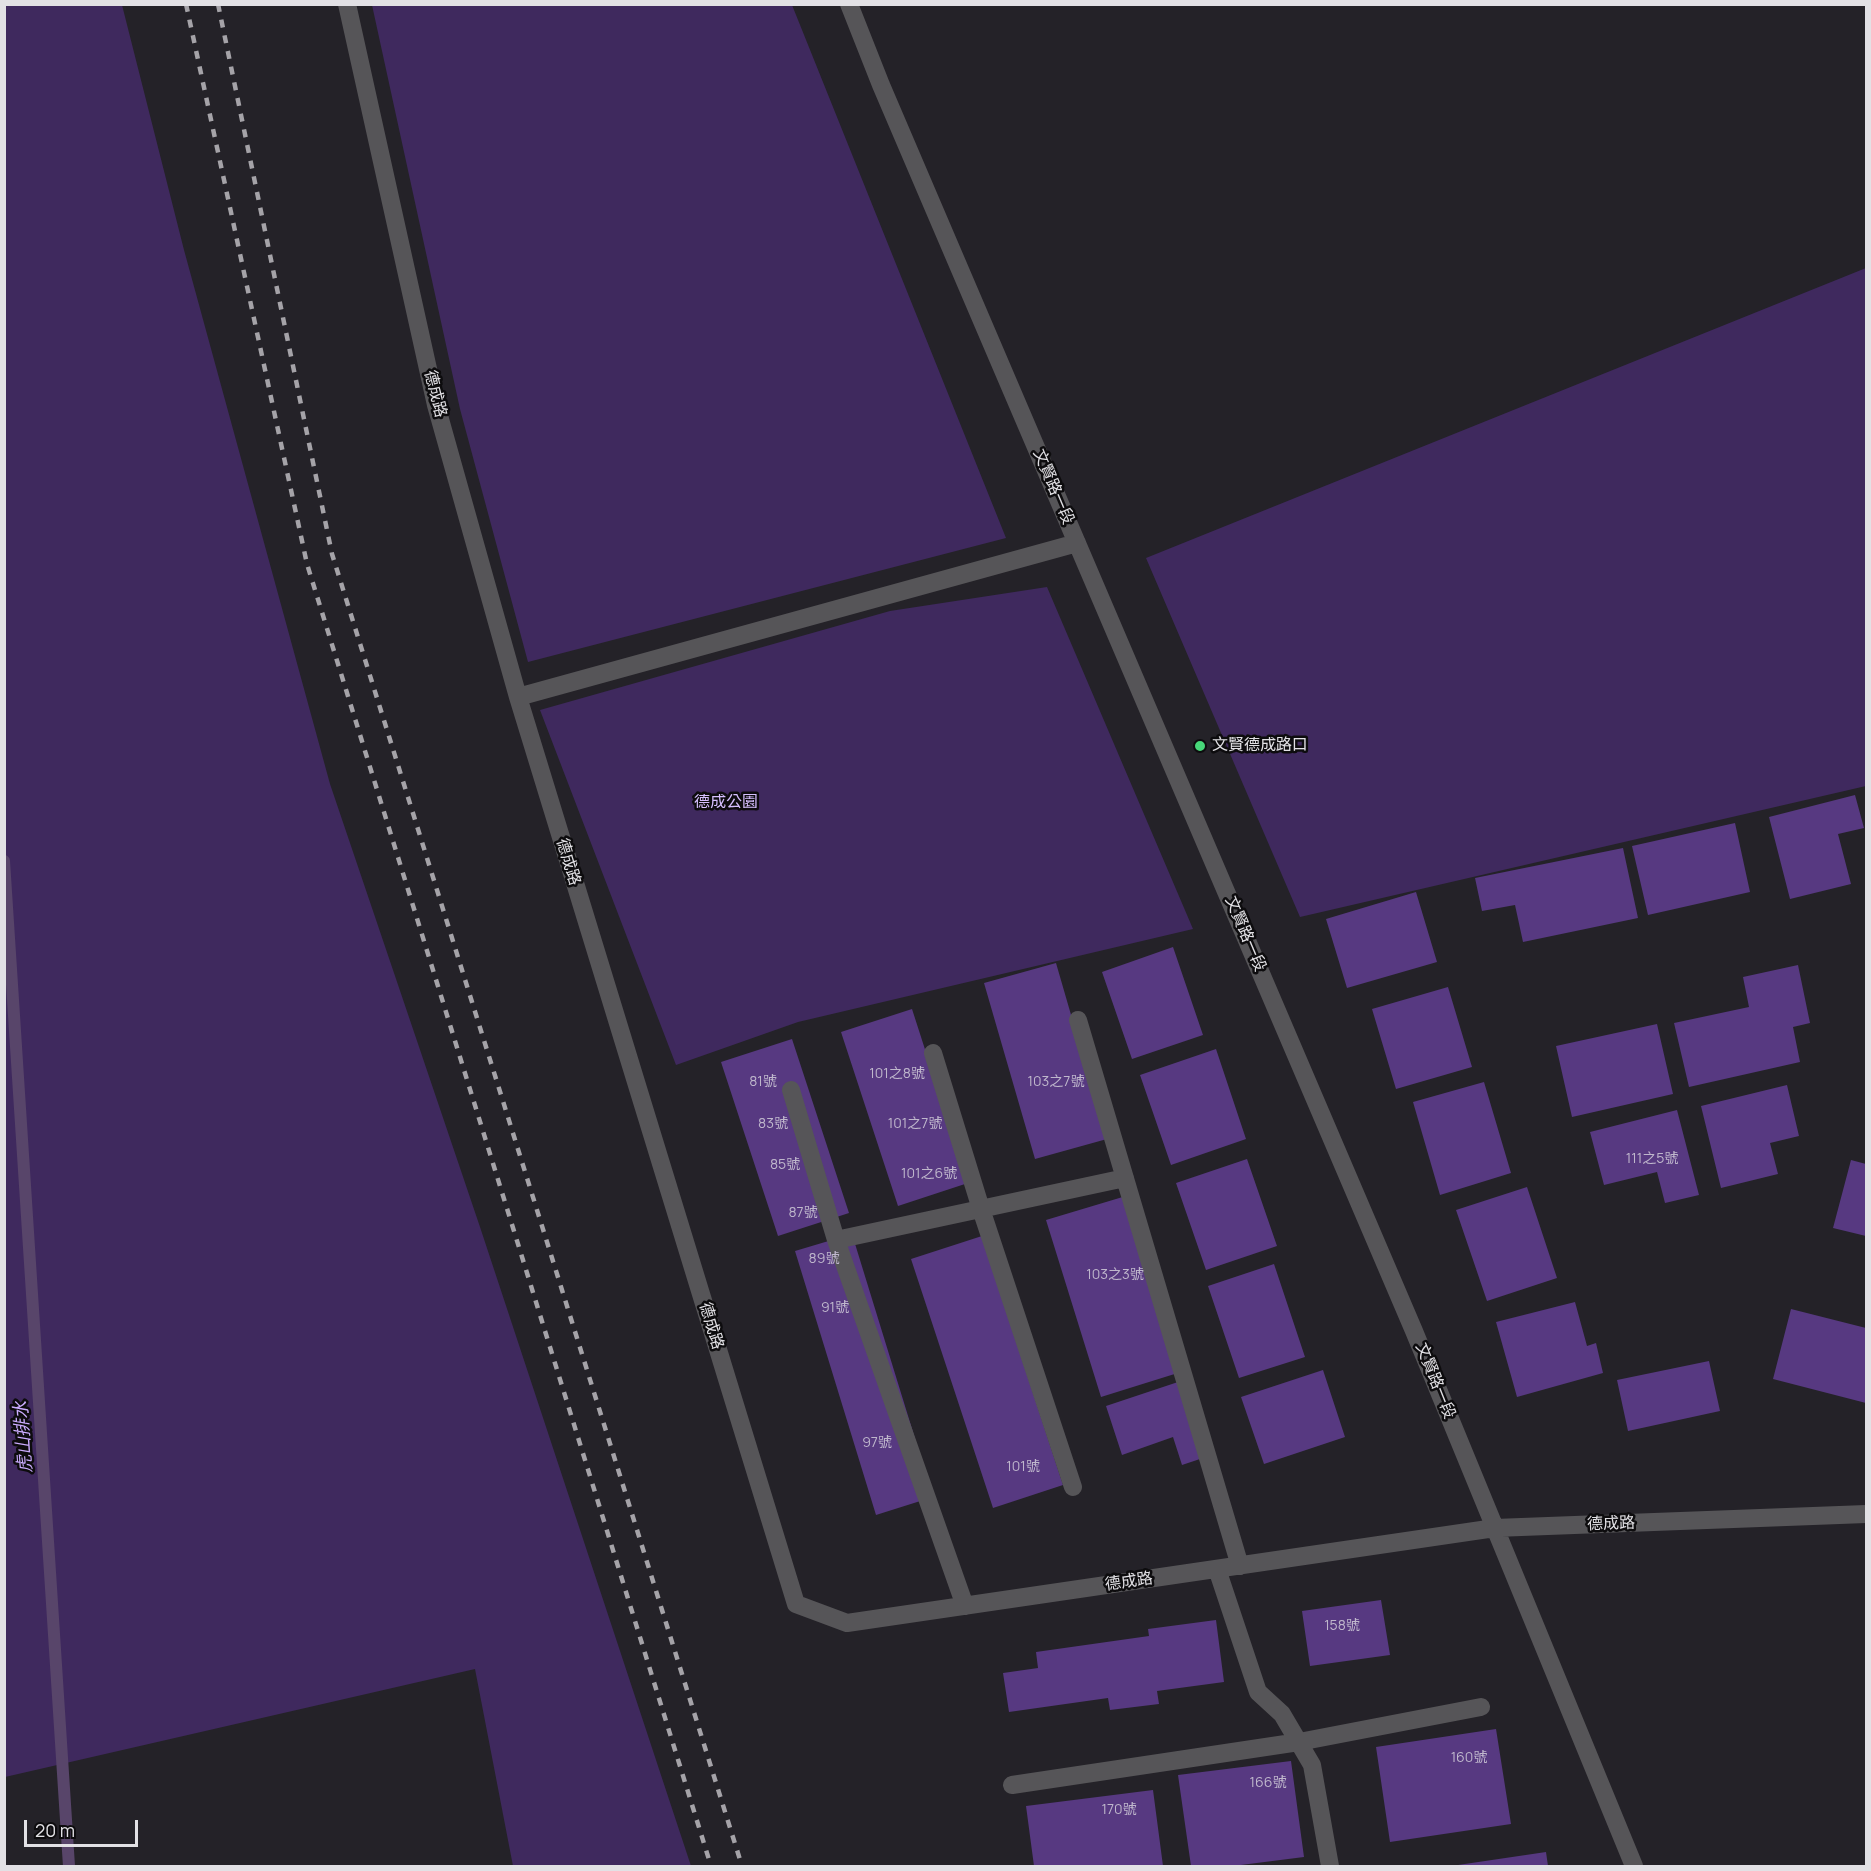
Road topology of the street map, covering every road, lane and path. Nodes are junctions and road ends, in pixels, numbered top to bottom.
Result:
1 (347, 4) edge
2 (849, 4) edge
3 (1077, 543) junction
4 (518, 697) junction
5 (1078, 1020) dead end
6 (933, 1053) dead end
7 (791, 1090) dead end
8 (1125, 1178) junction
9 (981, 1209) junction
10 (836, 1240) junction
11 (1073, 1487) dead end
12 (1866, 1514) edge
13 (1495, 1528) junction
14 (1240, 1566) junction
15 (1217, 1569) junction
16 (964, 1606) junction
17 (1481, 1707) dead end
18 (1299, 1742) junction
19 (1012, 1785) dead end
20 (1330, 1866) edge
21 (1634, 1866) edge

1 - 4 street, 德成路
2 - 3 street, 文賢路一段
3 - 4 street
3 - 13 street, 文賢路一段
4 - 16 street, 德成路
5 - 8 street
6 - 9 street
7 - 10 street
8 - 9 street
8 - 14 street
9 - 10 street
9 - 11 street
10 - 16 street
12 - 13 street, 德成路
13 - 14 street, 德成路
13 - 21 street, 文賢路一段
14 - 15 street, 德成路
15 - 16 street, 德成路
15 - 18 street
17 - 18 street
18 - 19 street
18 - 20 street

